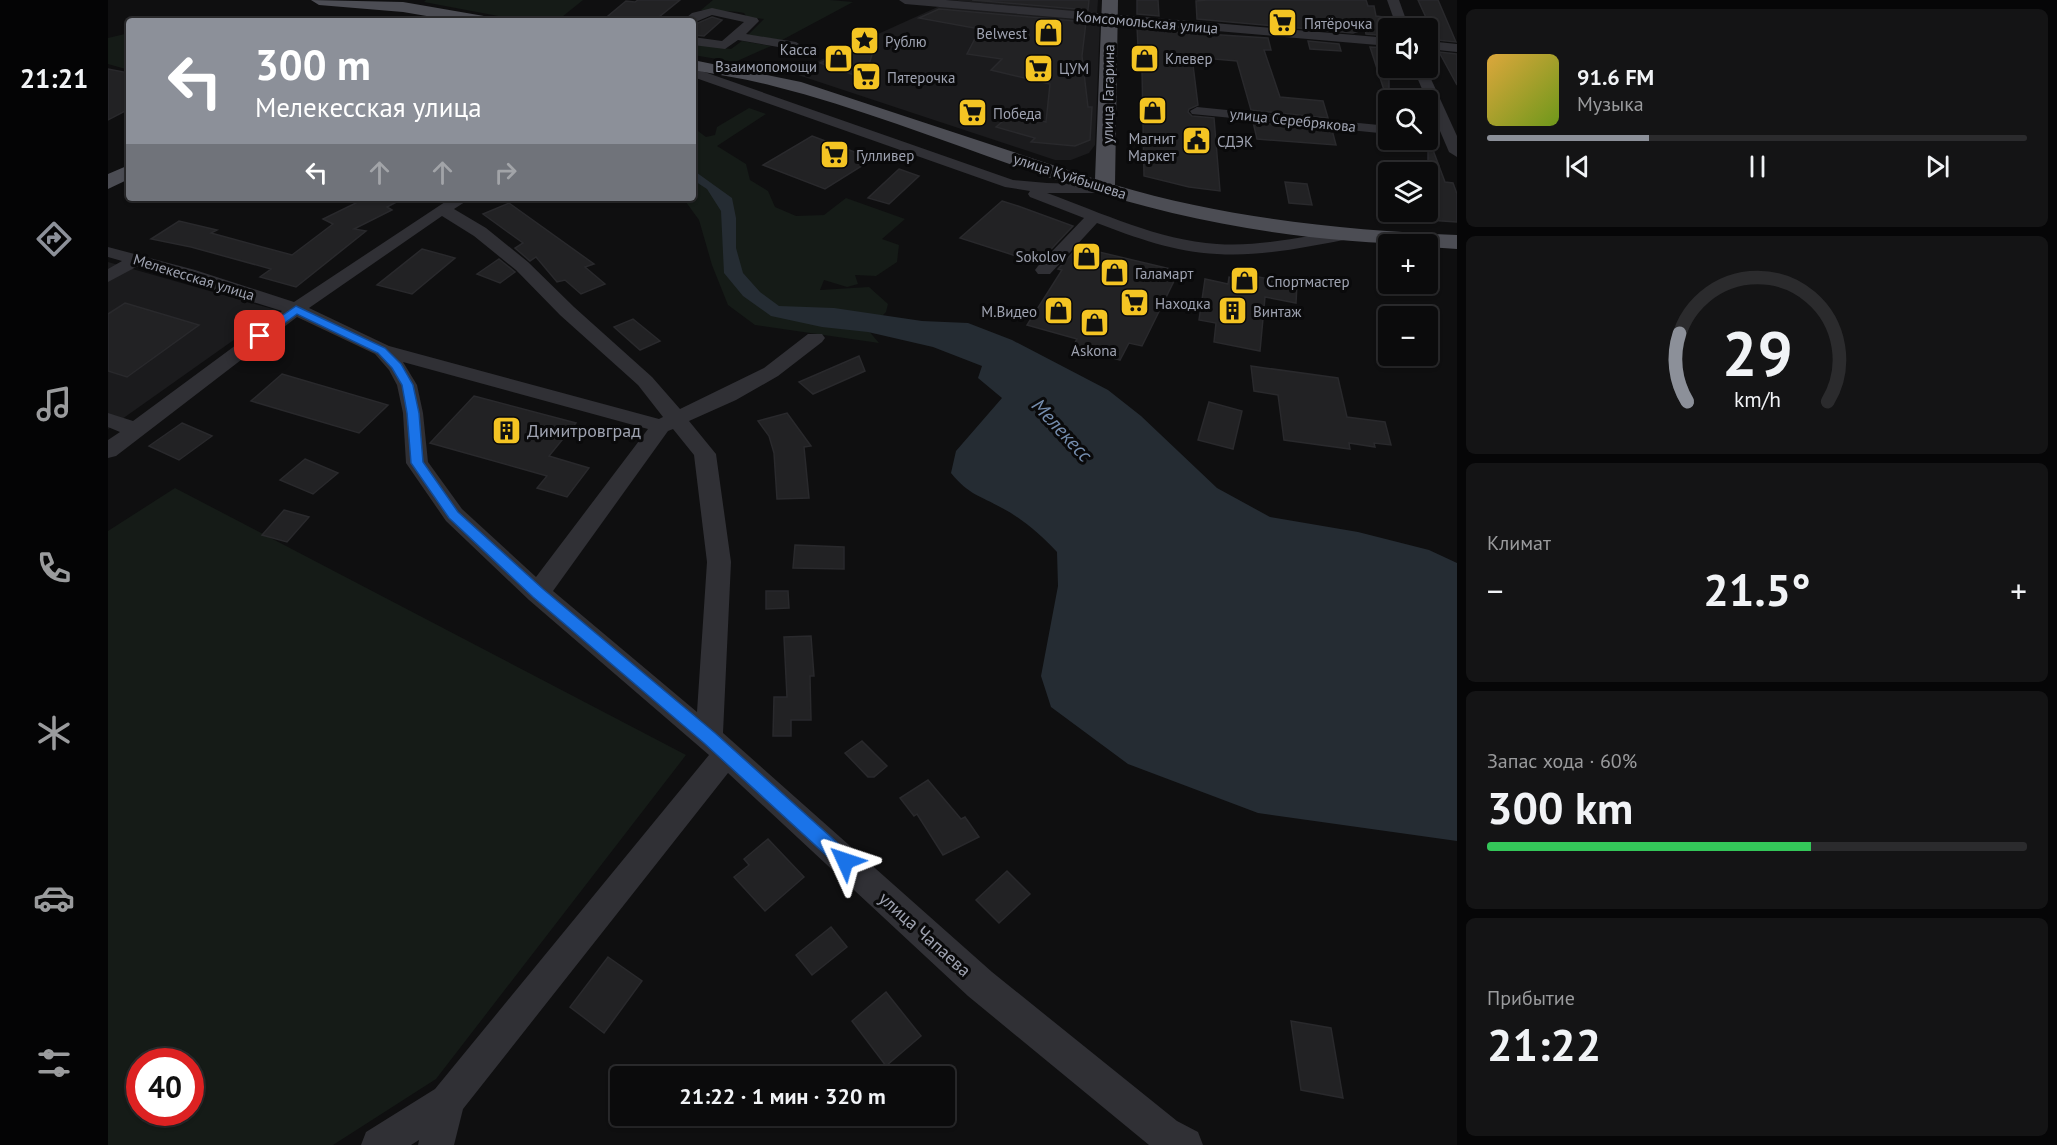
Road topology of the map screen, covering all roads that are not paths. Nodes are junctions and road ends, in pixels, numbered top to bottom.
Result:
1 (320, 0) edge
2 (905, 0) edge
3 (1110, 0) edge
4 (1393, 0) edge
5 (381, 2) edge
6 (405, 3) edge
7 (359, 18) edge
8 (385, 18) edge
9 (471, 18) edge
10 (692, 18) edge
11 (1399, 18) edge
12 (1110, 19) junction
13 (736, 36) junction
14 (696, 40) edge
15 (1378, 41) edge
16 (796, 46) dead end
17 (1438, 46) edge
18 (1457, 48) edge
19 (696, 66) edge
20 (696, 73) edge
21 (1424, 78) edge
22 (1197, 111) dead end
23 (1378, 129) edge
24 (1438, 135) edge
25 (1453, 136) edge
26 (1457, 152) edge
27 (126, 153) edge
28 (108, 163) edge
29 (126, 173) edge
30 (108, 183) edge
31 (1011, 184) junction
32 (1106, 189) junction
33 (457, 201) edge
34 (442, 209) junction
35 (1095, 216) junction
36 (1349, 234) junction
37 (1457, 242) edge
38 (108, 252) edge
39 (137, 259) junction
40 (1044, 270) dead end
41 (108, 277) edge
42 (296, 309) junction
43 (815, 338) dead end
44 (382, 350) junction
45 (108, 420) edge
46 (669, 423) junction
47 (136, 430) junction
48 (108, 451) edge
49 (538, 593) junction
50 (718, 746) junction
51 (447, 1101) junction
52 (379, 1145) edge
53 (436, 1145) edge
54 (1185, 1145) edge

1 - 5 main road
2 - 12 street, Комсомольская улица
3 - 12 main road, улица Гагарина
4 - 11 street
5 - 6 main road
5 - 7 main road
6 - 8 main road
6 - 9 main road
10 - 13 street
12 - 15 street, Комсомольская улица
12 - 32 main road, улица Гагарина
13 - 14 street
13 - 16 street
17 - 18 street
19 - 32 main road, улица Куйбышева
20 - 31 street
21 - 25 street
22 - 23 street, улица Серебрякова
24 - 25 street
25 - 26 street
27 - 28 main road
29 - 30 main road
31 - 32 street
31 - 35 street
32 - 36 main road, улица Куйбышева
33 - 34 street
34 - 42 street
34 - 46 street
35 - 36 street
35 - 40 street
36 - 37 main road, улица Куйбышева
38 - 39 street, Мелекесская улица
39 - 41 street
39 - 42 street, Мелекесская улица
42 - 44 street, улица Чапаева
42 - 47 street
43 - 46 street
44 - 46 street
44 - 49 street, улица Чапаева
45 - 47 street
46 - 49 street
46 - 50 street
47 - 48 street
49 - 50 street, улица Чапаева
50 - 51 street
50 - 54 street, улица Чапаева
51 - 52 street
51 - 53 street

